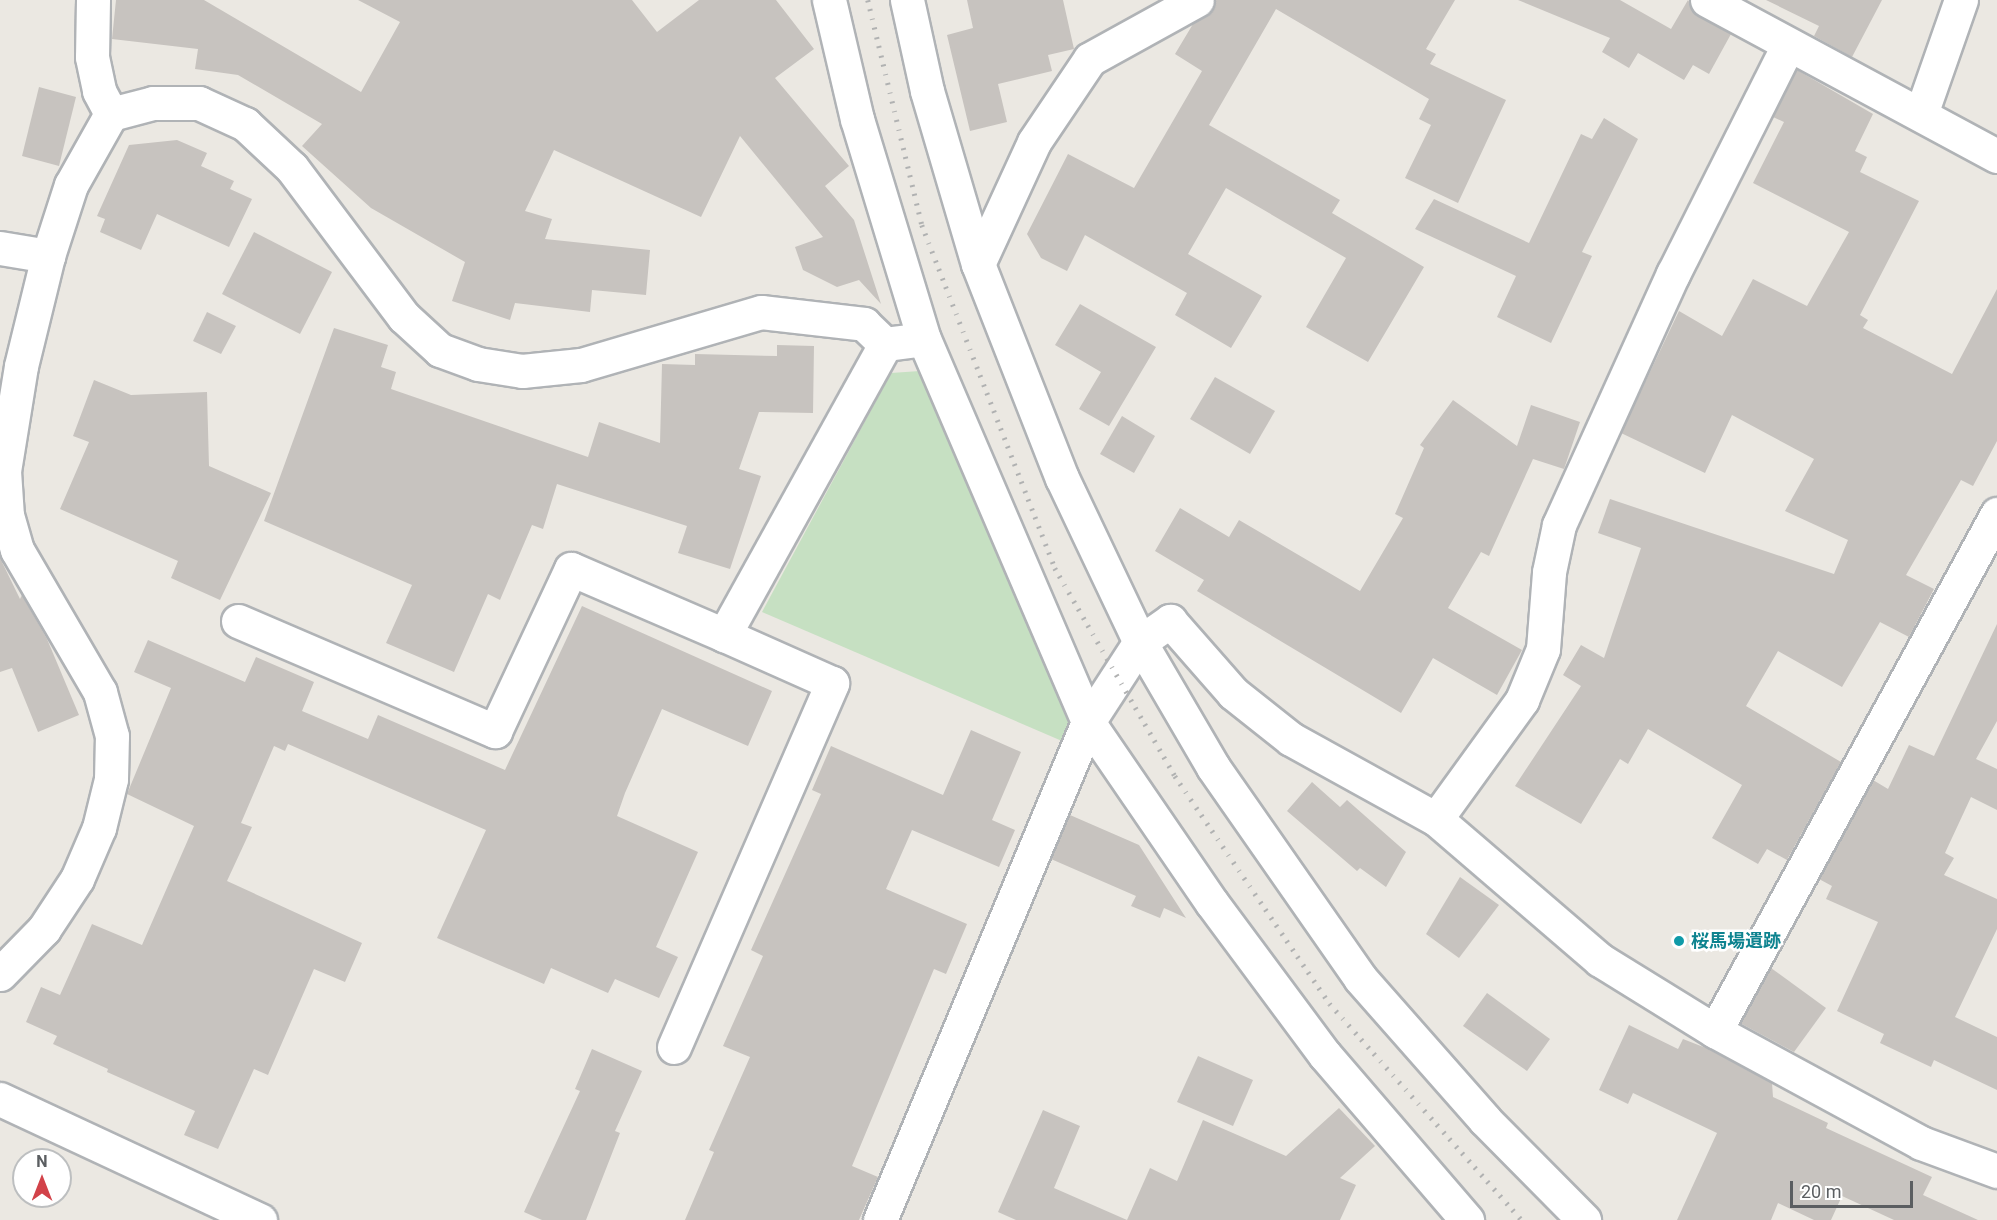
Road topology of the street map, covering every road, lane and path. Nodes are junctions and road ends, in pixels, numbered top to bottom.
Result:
1 (93, 0) edge
2 (829, 0) edge
3 (907, 0) edge
4 (1197, 0) edge
5 (1707, 0) edge
6 (1961, 0) edge
7 (1788, 45) junction
8 (111, 114) junction
9 (1921, 114) junction
10 (1997, 156) edge
11 (0, 248) edge
12 (48, 256) junction
13 (978, 264) junction
14 (924, 339) junction
15 (885, 344) junction
16 (1997, 514) edge
17 (238, 621) dead end
18 (724, 635) junction
19 (1140, 642) junction
20 (1088, 722) junction
21 (1436, 819) junction
22 (0, 974) edge
23 (1715, 1031) junction
24 (674, 1047) dead end
25 (0, 1099) edge
26 (1997, 1171) edge
27 (260, 1220) edge
28 (880, 1220) edge
29 (1467, 1220) edge
30 (1584, 1220) edge

1 - 8 street
2 - 14 street
3 - 13 street
4 - 13 street
5 - 7 street
6 - 9 street
7 - 9 street
7 - 21 street
8 - 12 street
8 - 15 street
9 - 10 street
11 - 12 street
12 - 22 street
13 - 19 street
14 - 15 street
14 - 20 street
15 - 18 street
16 - 23 street
17 - 18 street
18 - 24 street
19 - 20 street
19 - 21 street
19 - 30 street
20 - 28 street
20 - 29 street
21 - 23 street
23 - 26 street
25 - 27 street

